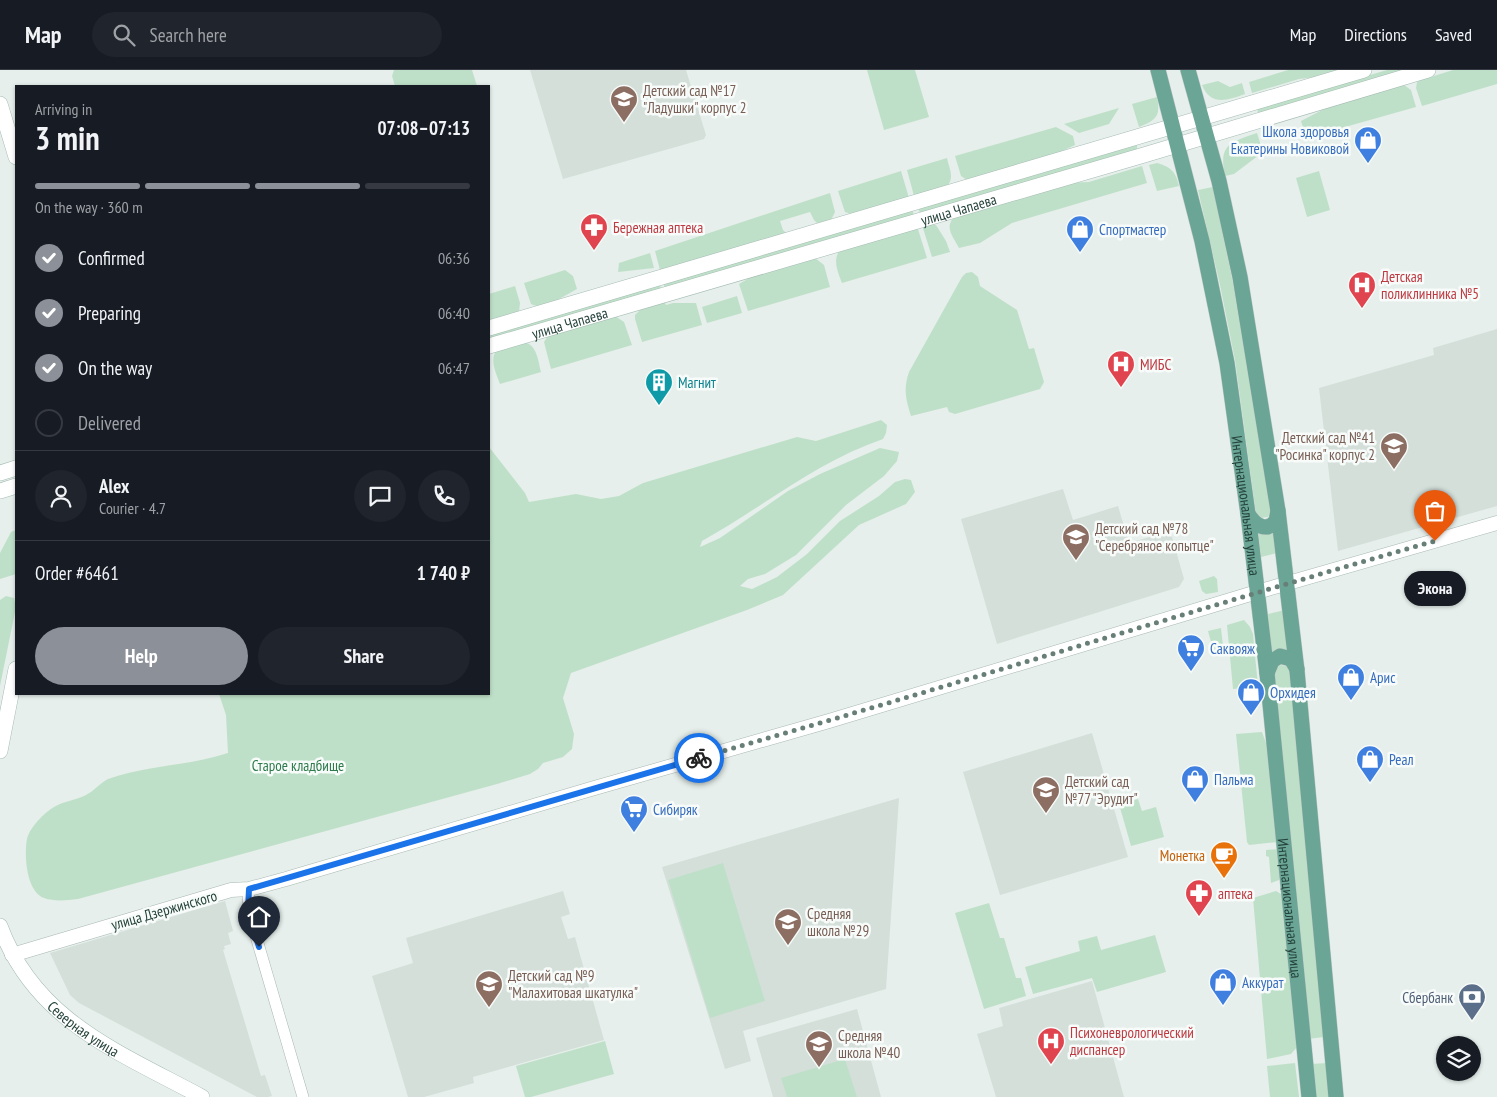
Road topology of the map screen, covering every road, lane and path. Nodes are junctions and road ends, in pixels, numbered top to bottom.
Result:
1 (1158, 70) edge
2 (1188, 70) edge
3 (1364, 70) edge
4 (1428, 70) edge
5 (0, 104) edge
6 (1201, 117) junction
7 (1173, 125) junction
8 (1207, 136) junction
9 (1178, 145) junction
10 (15, 154) edge
11 (490, 328) edge
12 (490, 346) edge
13 (15, 468) edge
14 (0, 473) edge
15 (1278, 511) junction
16 (1248, 514) junction
17 (1497, 523) edge
18 (1288, 583) junction
19 (1257, 592) junction
20 (1297, 671) junction
21 (1267, 673) junction
22 (15, 674) edge
23 (0, 751) edge
24 (249, 889) junction
25 (0, 926) edge
26 (12, 955) junction
27 (202, 1097) edge
28 (303, 1097) edge
29 (1308, 1097) edge
30 (1336, 1097) edge

1 - 7 main road, Интернациональная улица
2 - 6 main road, Интернациональная улица
3 - 6 main road, улица Чапаева
4 - 8 main road, улица Чапаева
5 - 10 main road
6 - 7 main road, улица Чапаева
6 - 8 main road, Интернациональная улица
7 - 9 main road, Интернациональная улица
7 - 11 main road, улица Чапаева
8 - 9 main road, улица Чапаева
8 - 15 main road, Интернациональная улица
9 - 12 main road, улица Чапаева
9 - 16 main road, Интернациональная улица
13 - 14 main road
15 - 16 main road
15 - 18 main road, Интернациональная улица
16 - 19 main road, Интернациональная улица
17 - 18 street, улица Дзержинского
18 - 19 street, улица Дзержинского
18 - 20 main road, Интернациональная улица
19 - 21 main road, Интернациональная улица
19 - 24 street, улица Дзержинского
20 - 21 main road
20 - 30 main road, Интернациональная улица
21 - 29 main road, Интернациональная улица
22 - 23 main road
24 - 26 street, улица Дзержинского
24 - 28 street
25 - 26 main road, Северная улица
26 - 27 main road, Северная улица

